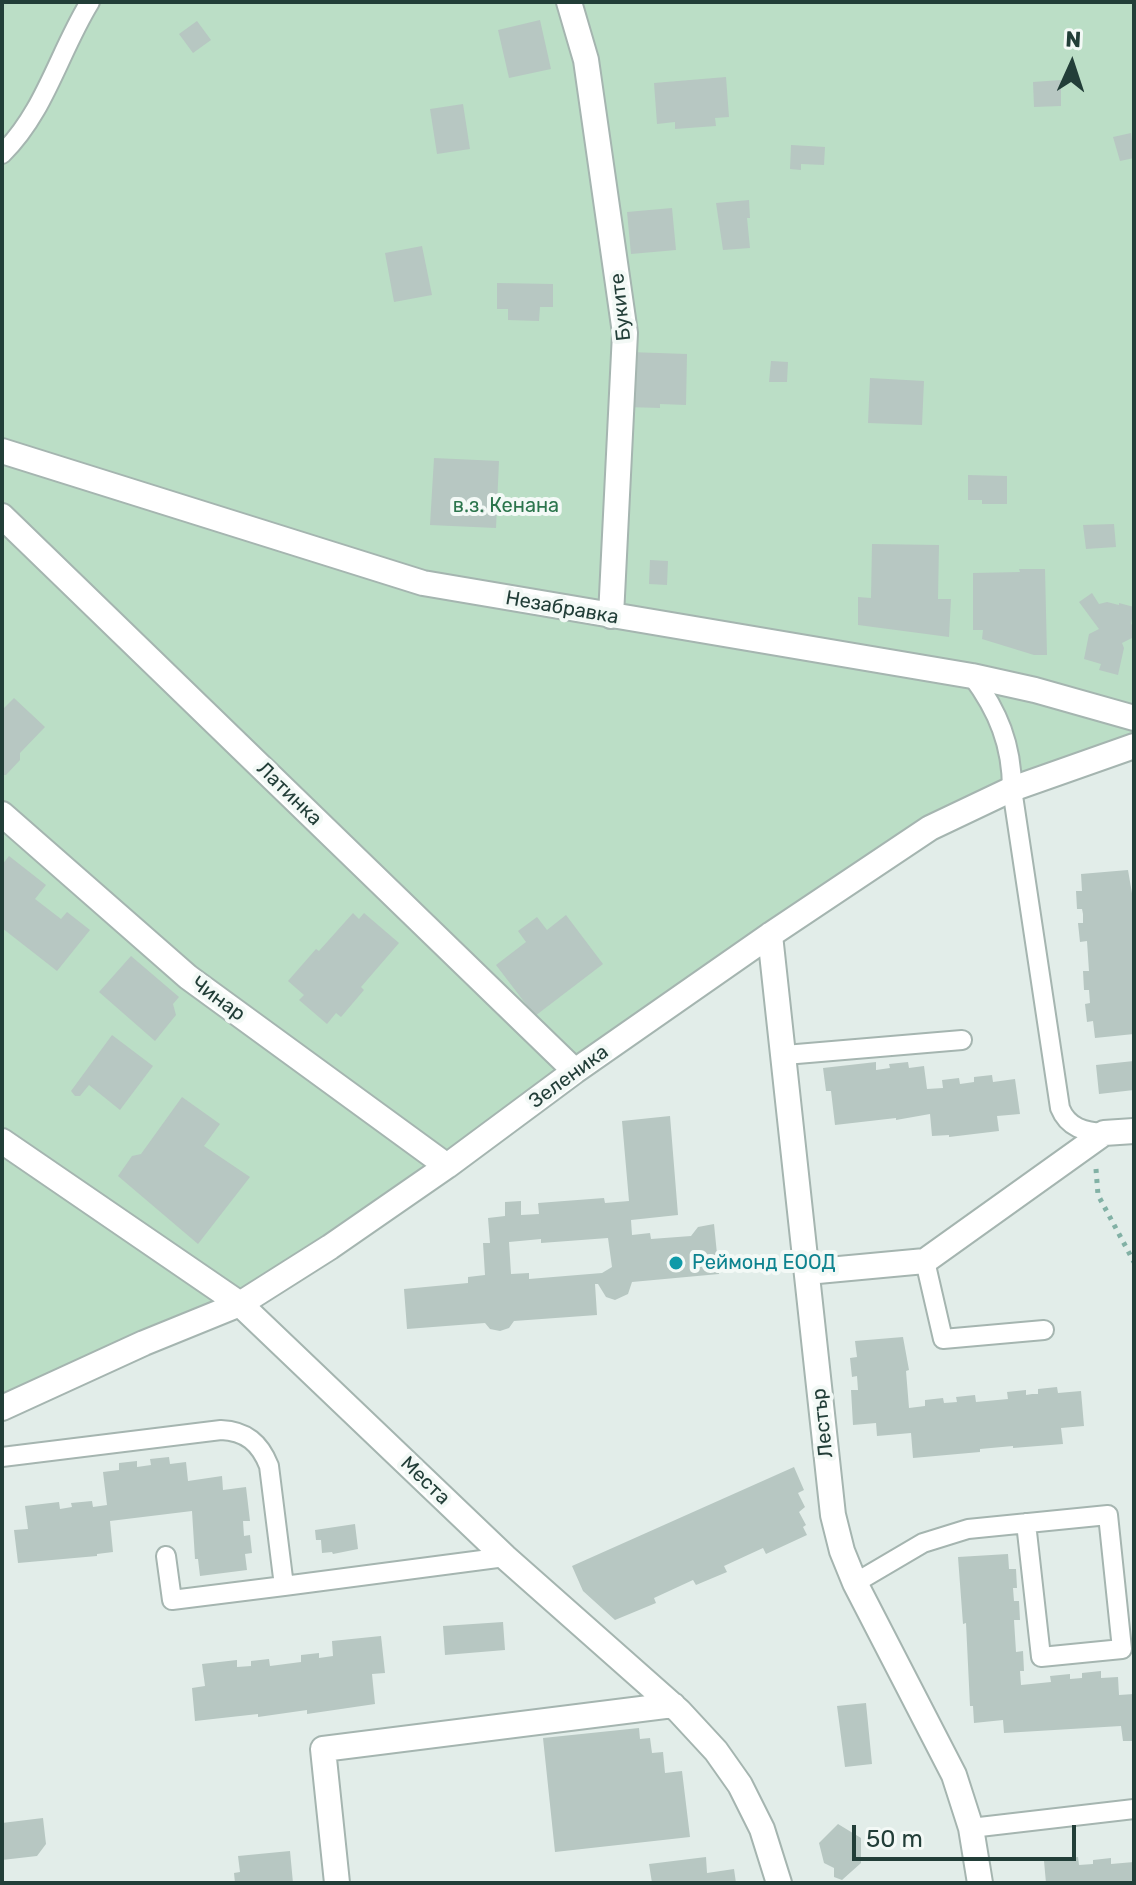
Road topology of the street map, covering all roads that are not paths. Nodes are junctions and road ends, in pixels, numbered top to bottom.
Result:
1 (90, 2) edge
2 (569, 2) edge
3 (2, 154) edge
4 (2, 451) edge
5 (2, 516) edge
6 (611, 616) junction
7 (972, 676) junction
8 (1134, 718) edge
9 (1134, 746) edge
10 (1012, 789) junction
11 (2, 814) edge
12 (770, 935) junction
13 (962, 1040) dead end
14 (785, 1055) junction
15 (575, 1071) junction
16 (1134, 1131) edge
17 (1104, 1133) junction
18 (2, 1141) edge
19 (447, 1166) junction
20 (925, 1261) junction
21 (807, 1272) junction
22 (240, 1304) junction
23 (1044, 1330) dead end
24 (2, 1408) edge
25 (2, 1457) edge
26 (1026, 1523) junction
27 (166, 1556) dead end
28 (505, 1557) junction
29 (855, 1583) junction
30 (284, 1586) junction
31 (673, 1705) junction
32 (1134, 1809) edge
33 (971, 1828) junction
34 (337, 1883) edge
35 (779, 1883) edge
36 (980, 1883) edge

1 - 3 lane
2 - 6 street, Буките
4 - 6 street, Незабравка
5 - 15 street, Латинка
6 - 7 street, Незабравка
7 - 8 street, Незабравка
7 - 10 lane
9 - 10 street, Зеленика
10 - 12 street, Зеленика
10 - 17 lane
11 - 19 street, Чинар
12 - 14 street, Лестър
12 - 15 street, Зеленика
13 - 14 lane
14 - 21 street, Лестър
15 - 19 street, Зеленика
16 - 17 street
17 - 20 street
18 - 22 street, Места
19 - 22 street, Зеленика
20 - 21 street
20 - 23 lane
21 - 29 street, Лестър
22 - 24 street, Зеленика
22 - 28 street, Места
25 - 30 lane
26 - 26 lane
26 - 29 lane
27 - 30 lane
28 - 30 lane
28 - 31 street, Места
29 - 33 street, Лестър
31 - 34 street
31 - 35 street, Места
32 - 33 lane
33 - 36 street, Лестър

